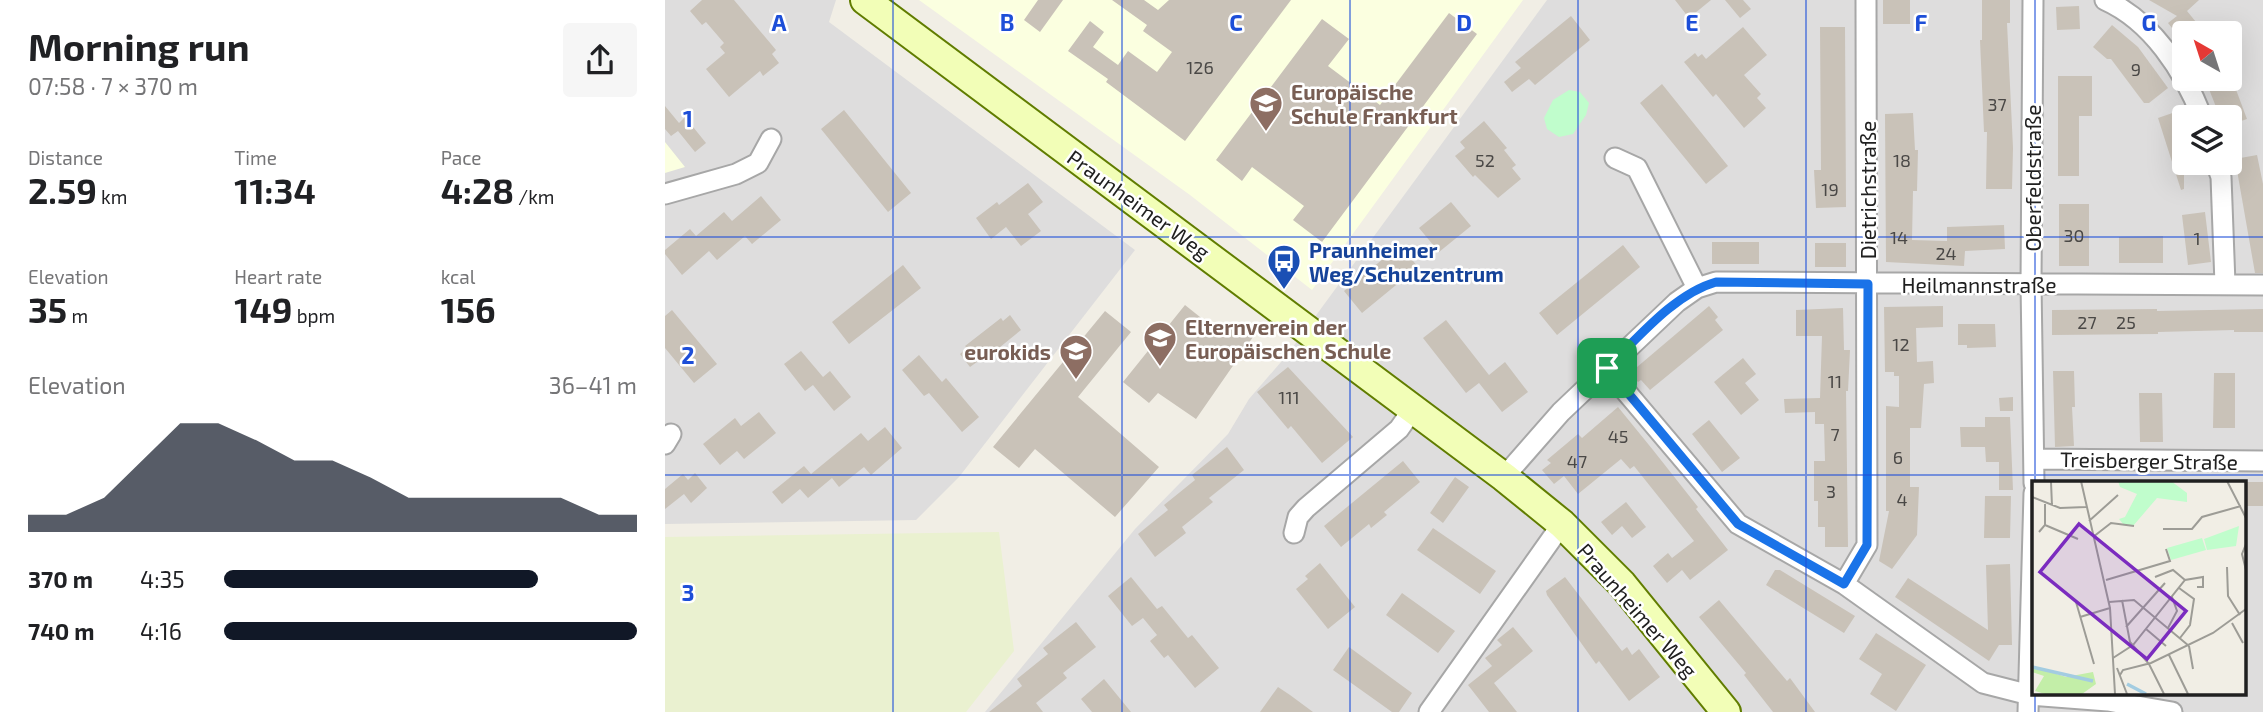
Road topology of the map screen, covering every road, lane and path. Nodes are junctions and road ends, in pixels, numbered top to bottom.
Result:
1 (865, 0) edge
2 (1866, 0) edge
3 (2033, 0) edge
4 (2105, 0) edge
5 (2196, 105) edge
6 (771, 139) dead end
7 (1615, 158) dead end
8 (2220, 175) edge
9 (665, 194) edge
10 (2031, 283) junction
11 (1868, 284) junction
12 (2225, 284) junction
13 (2263, 285) edge
14 (1696, 288) junction
15 (1607, 368) junction
16 (1413, 409) junction
17 (2034, 458) junction
18 (2263, 461) edge
19 (1504, 477) junction
20 (2034, 481) edge
21 (1562, 524) junction
22 (1294, 533) dead end
23 (2032, 577) edge
24 (1844, 584) junction
25 (2029, 704) edge
26 (1429, 712) edge
27 (1726, 712) edge
28 (2172, 712) edge

1 - 16 main road, Praunheimer Weg
2 - 11 street, Dietrichstraße
3 - 10 street, Oberfeldstraße
4 - 5 street
6 - 9 street
7 - 14 street
8 - 12 street
10 - 11 street, Heilmannstraße
10 - 12 street, Heilmannstraße
10 - 17 street, Oberfeldstraße
11 - 14 street, Heilmannstraße
11 - 24 street, Dietrichstraße
12 - 13 street, Heilmannstraße
14 - 15 street, Heilmannstraße
15 - 19 street, Heilmannstraße
15 - 24 street
16 - 19 main road, Praunheimer Weg
16 - 22 street
17 - 18 street, Treisberger Straße
17 - 20 street, Oberfeldstraße
19 - 21 main road, Praunheimer Weg
21 - 26 street
21 - 27 main road, Praunheimer Weg
23 - 25 street
24 - 25 street
25 - 28 street

